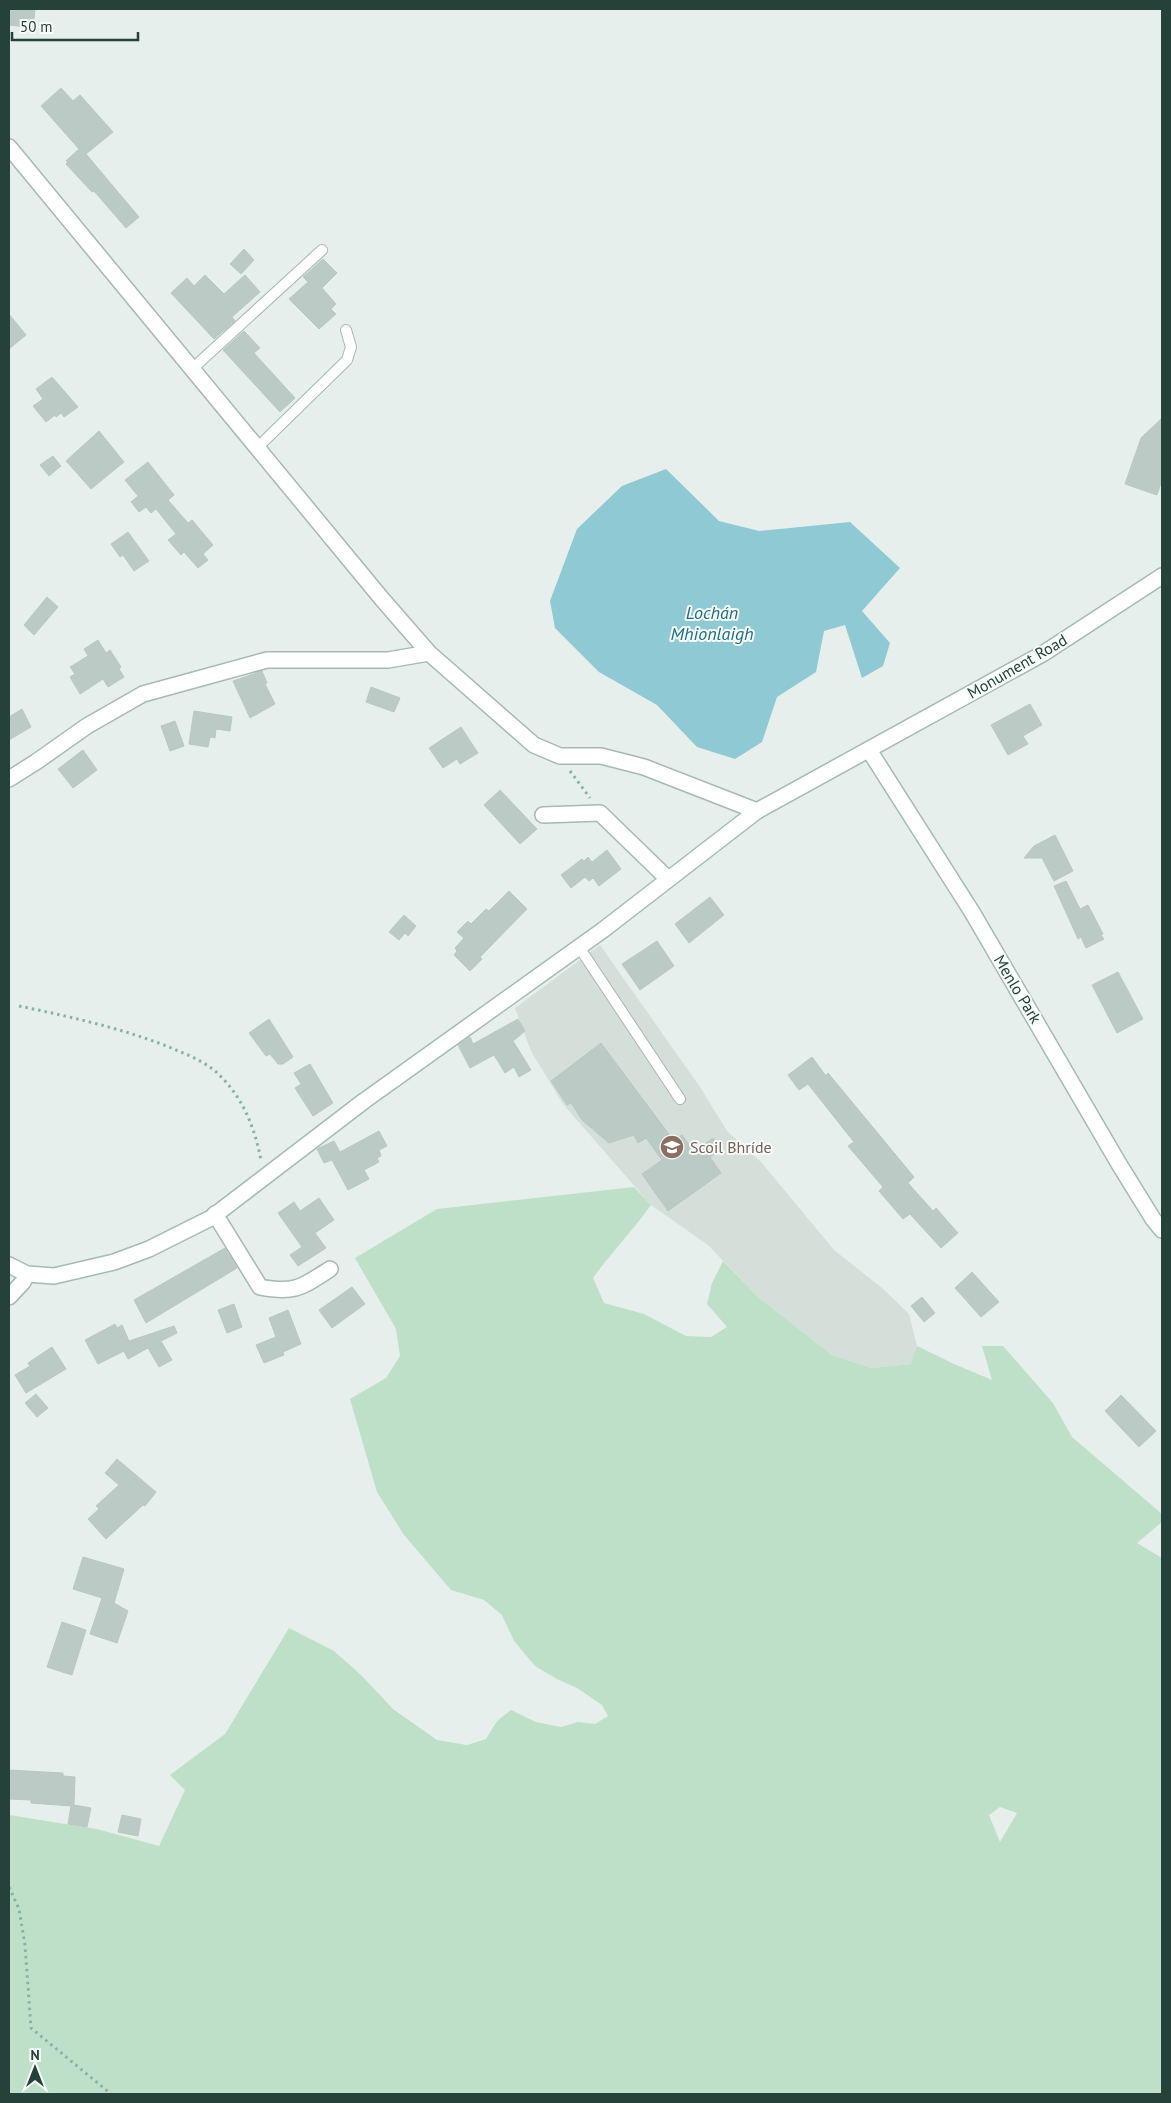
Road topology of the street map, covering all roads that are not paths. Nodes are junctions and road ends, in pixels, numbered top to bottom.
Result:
1 (9, 147) edge
2 (322, 250) dead end
3 (346, 330) dead end
4 (192, 369) junction
5 (257, 448) junction
6 (1162, 576) edge
7 (429, 653) junction
8 (869, 750) junction
9 (9, 779) edge
10 (757, 811) junction
11 (543, 815) dead end
12 (668, 879) junction
13 (579, 947) junction
14 (680, 1099) dead end
15 (215, 1214) junction
16 (1162, 1230) edge
17 (9, 1265) edge
18 (330, 1269) dead end
19 (26, 1274) junction
20 (9, 1297) edge

1 - 4 street
2 - 4 lane
3 - 5 lane
4 - 5 street
5 - 7 street
6 - 8 street, Monument Road
7 - 9 street
7 - 10 street
8 - 10 street, Monument Road
8 - 16 street, Menlo Park
10 - 12 street, Monument Road
11 - 12 street
12 - 13 street, Monument Road
13 - 14 lane
13 - 15 street, Monument Road
15 - 18 street
15 - 19 street, Monument Road
17 - 19 street
19 - 20 street

